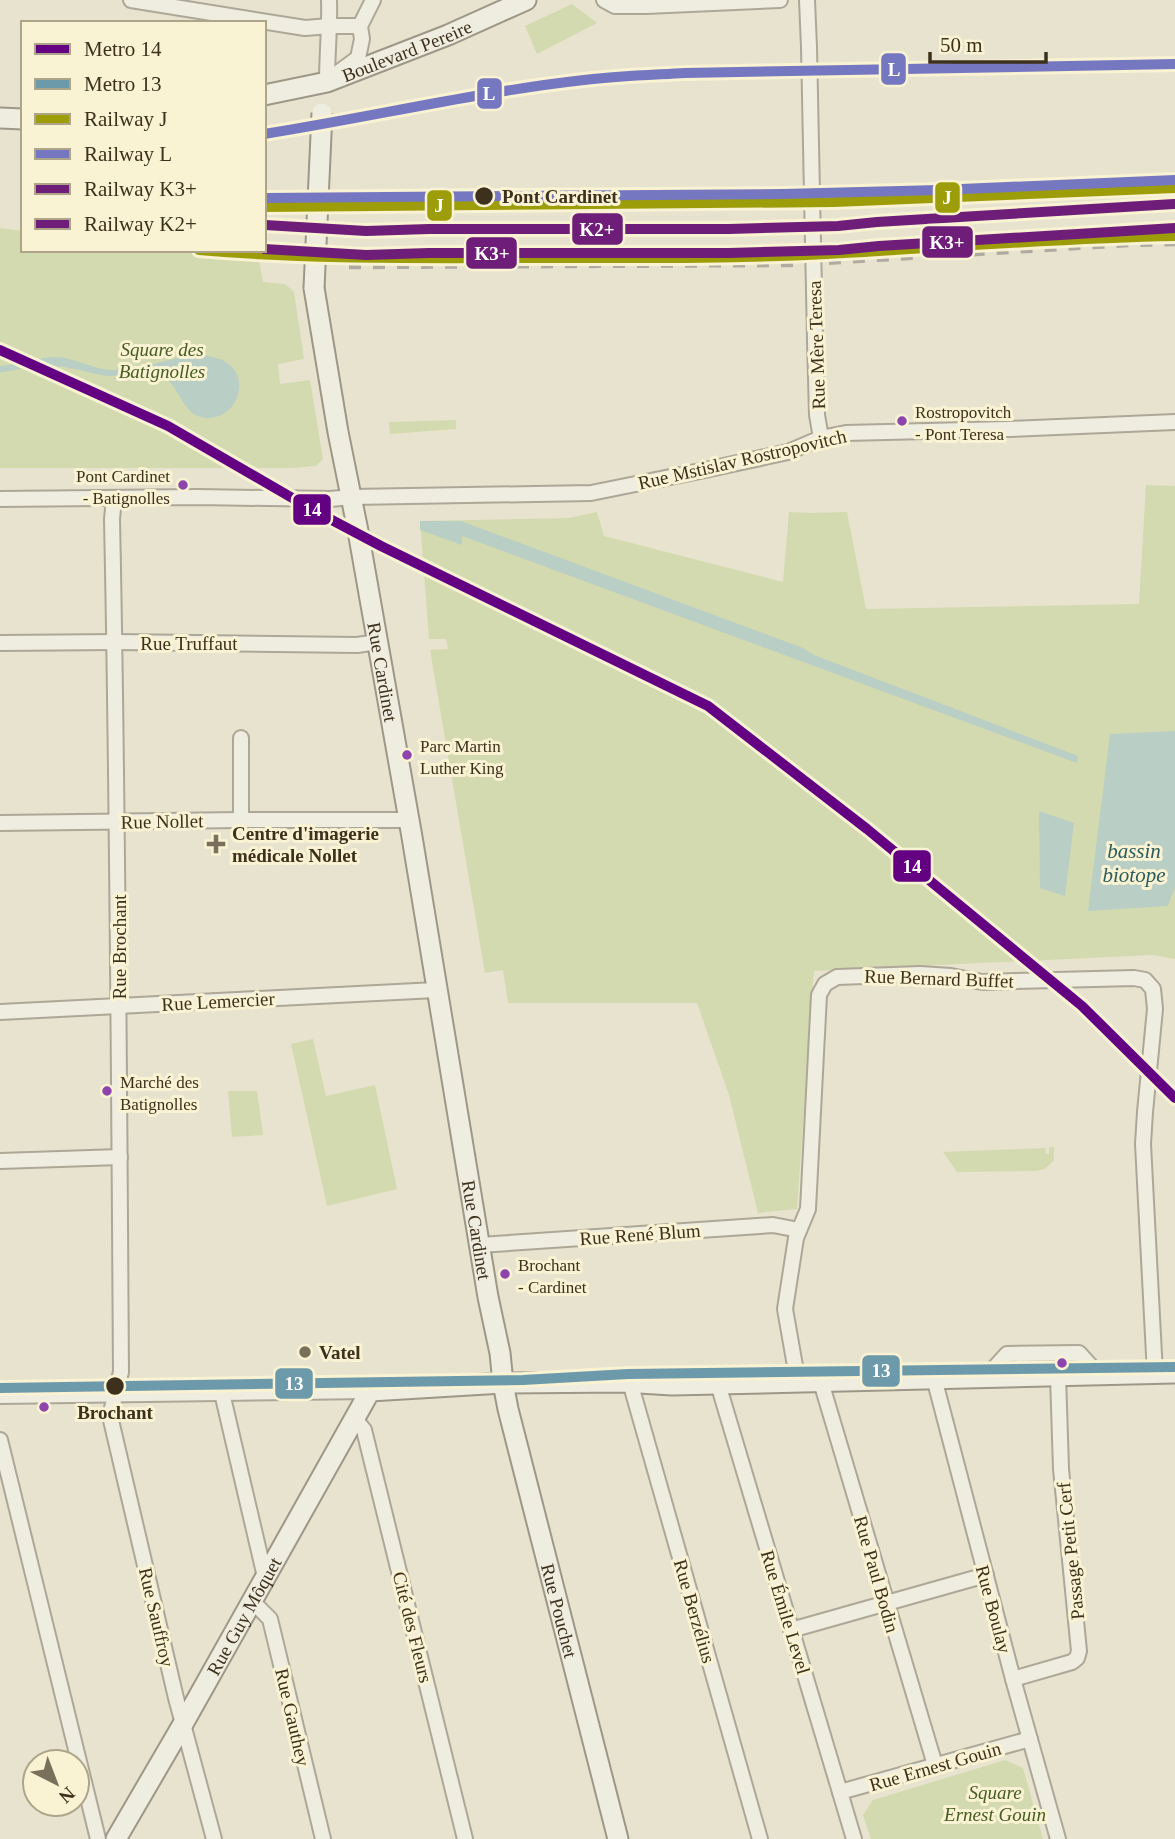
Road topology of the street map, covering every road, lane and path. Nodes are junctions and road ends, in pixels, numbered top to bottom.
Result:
1 (131, 0) edge
2 (328, 0) edge
3 (373, 0) edge
4 (526, 0) edge
5 (604, 0) edge
6 (780, 0) edge
7 (807, 0) edge
8 (262, 21) edge
9 (266, 22) edge
10 (330, 26) junction
11 (359, 26) junction
12 (327, 82) junction
13 (266, 95) edge
14 (0, 118) edge
15 (21, 118) edge
16 (1175, 422) edge
17 (821, 438) junction
18 (352, 497) junction
19 (0, 499) edge
20 (114, 499) junction
21 (115, 642) junction
22 (377, 642) junction
23 (0, 643) edge
24 (241, 738) dead end
25 (241, 820) junction
26 (409, 820) junction
27 (0, 822) edge
28 (118, 822) junction
29 (436, 990) junction
30 (119, 1006) junction
31 (0, 1012) edge
32 (120, 1157) junction
33 (0, 1161) edge
34 (799, 1230) junction
35 (480, 1245) junction
36 (1165, 1374) edge
37 (1099, 1375) junction
38 (1058, 1376) junction
39 (986, 1377) junction
40 (934, 1378) junction
41 (630, 1382) junction
42 (821, 1382) junction
43 (503, 1383) junction
44 (798, 1383) junction
45 (718, 1384) junction
46 (370, 1391) junction
47 (222, 1393) junction
48 (116, 1395) junction
49 (0, 1396) edge
50 (355, 1419) junction
51 (0, 1440) edge
52 (986, 1575) junction
53 (265, 1577) junction
54 (252, 1601) junction
55 (886, 1603) junction
56 (791, 1630) junction
57 (1013, 1679) junction
58 (183, 1724) junction
59 (1030, 1739) junction
60 (935, 1765) junction
61 (840, 1792) junction
62 (98, 1839) edge
63 (116, 1839) edge
64 (214, 1839) edge
65 (323, 1839) edge
66 (465, 1839) edge
67 (618, 1839) edge
68 (760, 1839) edge
69 (854, 1839) edge
70 (1058, 1839) edge

1 - 8 street
2 - 10 street
3 - 11 street
4 - 12 main road, Boulevard Pereire
5 - 6 street
7 - 17 street, Rue Mère Teresa, bridge
9 - 10 street
10 - 11 street
10 - 12 street
11 - 12 street
12 - 13 main road, Boulevard Pereire
12 - 18 main road, Rue Cardinet, bridge
14 - 15 main road
16 - 17 street, Rue Mstislav Rostropovitch
17 - 18 street, Rue Mstislav Rostropovitch
18 - 20 street, Rue Mstislav Rostropovitch
18 - 22 main road, Rue Cardinet
19 - 20 street, Rue Mstislav Rostropovitch
20 - 21 street, Rue Brochant
21 - 22 street, Rue Truffaut
21 - 23 street, Rue Truffaut
21 - 28 street, Rue Brochant
22 - 26 main road, Rue Cardinet
24 - 25 street
25 - 26 street, Rue Nollet
25 - 28 street, Rue Nollet
26 - 29 main road, Rue Cardinet
27 - 28 street, Rue Nollet
28 - 30 street, Rue Brochant
29 - 30 street, Rue Lemercier
29 - 35 main road, Rue Cardinet
30 - 31 street, Rue Lemercier
30 - 32 street, Rue Brochant
32 - 33 street
32 - 48 street, Rue Brochant
34 - 35 street, Rue René Blum
34 - 36 street, Rue Bernard Buffet
34 - 44 street, Rue Bernard Buffet
35 - 43 main road, Rue Cardinet
36 - 37 main road
37 - 38 main road
37 - 39 street
38 - 39 main road
38 - 57 street, Passage Petit Cerf
39 - 40 main road
40 - 42 main road
40 - 52 street, Rue Boulay
41 - 43 main road
41 - 45 main road
41 - 68 street, Rue Berzélius
42 - 44 main road
42 - 55 street, Rue Paul Bodin
43 - 46 main road
43 - 67 main road, Rue Pouchet
44 - 45 main road
45 - 56 street, Rue Émile Level
46 - 47 street
46 - 50 main road, Rue Guy Môquet
47 - 48 street
47 - 53 street
48 - 49 street
48 - 58 street, Rue Sauffroy
50 - 53 main road, Rue Guy Môquet
50 - 66 street, Cité des Fleurs
51 - 62 street
52 - 55 street
52 - 57 street, Rue Boulay
53 - 54 main road, Rue Guy Môquet
54 - 58 main road, Rue Guy Môquet
54 - 65 street, Rue Gauthey
55 - 56 street
55 - 60 street, Rue Paul Bodin
56 - 61 street, Rue Émile Level
57 - 59 street, Rue Boulay
58 - 63 main road, Rue Guy Môquet
58 - 64 street, Rue Sauffroy
59 - 60 street, Rue Ernest Gouin
59 - 70 street, Rue Boulay
60 - 61 street, Rue Ernest Gouin
61 - 69 street, Rue Émile Level

